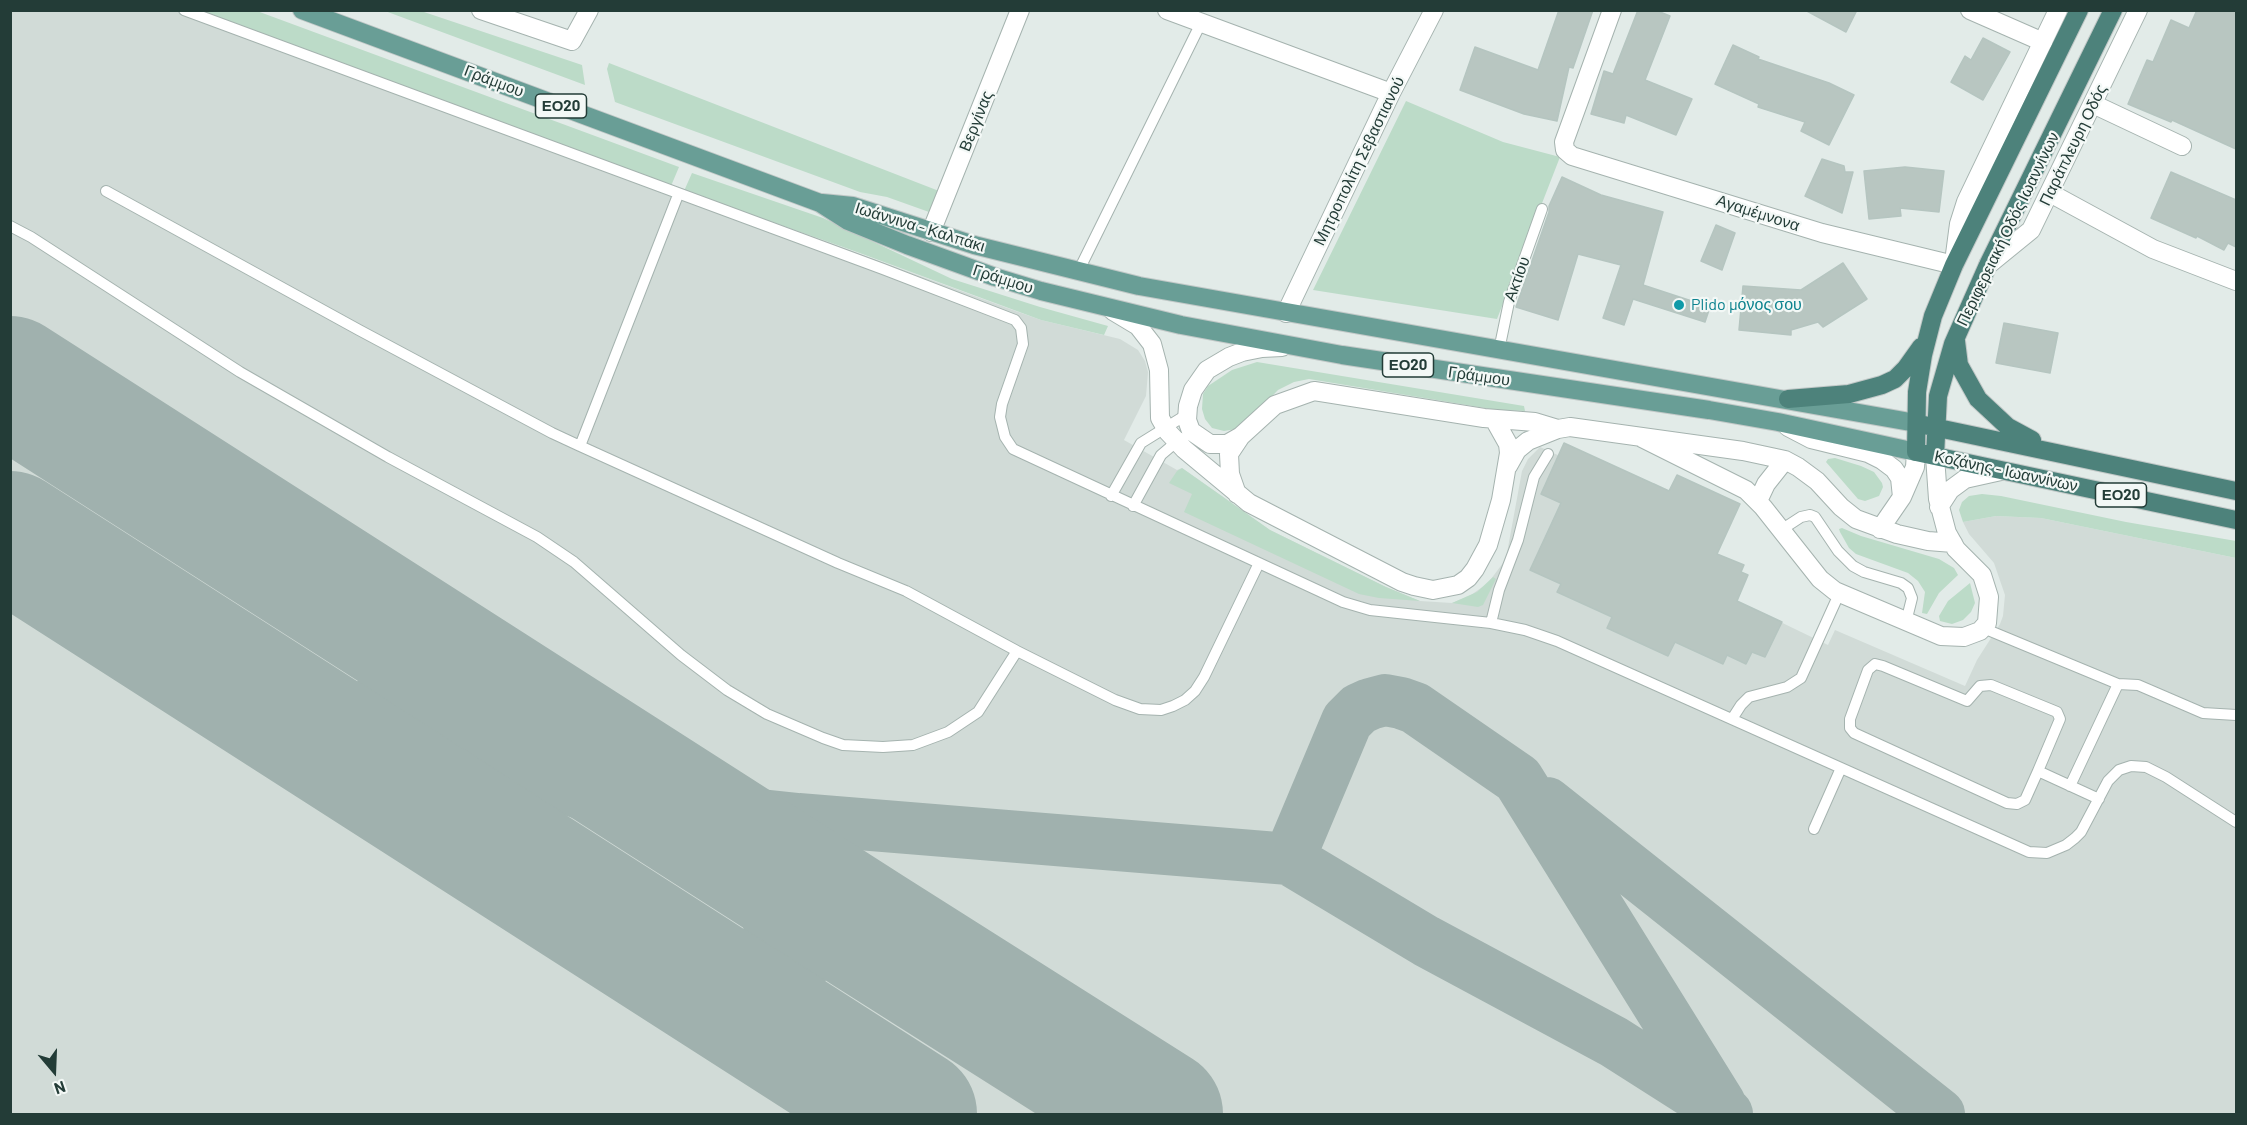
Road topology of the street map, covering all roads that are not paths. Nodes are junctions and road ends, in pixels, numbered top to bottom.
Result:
1 (184, 10) edge
2 (302, 10) edge
3 (481, 10) edge
4 (589, 10) edge
5 (1020, 10) edge
6 (1167, 10) edge
7 (1434, 10) edge
8 (1612, 10) edge
9 (1970, 10) edge
10 (2058, 10) edge
11 (2079, 10) edge
12 (2113, 10) edge
13 (2138, 10) edge
14 (1201, 23) junction
15 (2043, 42) junction
16 (1391, 93) junction
17 (2093, 104) junction
18 (2182, 146) dead end
19 (106, 191) dead end
20 (2050, 193) junction
21 (678, 195) junction
22 (820, 203) junction
23 (1542, 209) dead end
24 (10, 226) edge
25 (932, 232) junction
26 (907, 245) joint
27 (1954, 265) junction
28 (1988, 265) junction
29 (1078, 272) junction
30 (2236, 281) edge
31 (1101, 306) junction
32 (1286, 313) junction
33 (1956, 337) junction
34 (1927, 338) junction
35 (1301, 348) junction
36 (1498, 350) junction
37 (1788, 399) junction
38 (1489, 419) junction
39 (1778, 422) junction
40 (1189, 423) junction
41 (1916, 423) junction
42 (1935, 427) junction
43 (1558, 429) junction
44 (1171, 434) junction
45 (1241, 436) junction
46 (1642, 438) junction
47 (580, 446) junction
48 (2049, 450) junction
49 (1916, 452) junction
50 (1548, 454) dead end
51 (1935, 456) junction
52 (1785, 460) junction
53 (1508, 467) junction
54 (2005, 471) junction
55 (2236, 491) edge
56 (1237, 494) junction
57 (1112, 496) junction
58 (1902, 497) junction
59 (1758, 501) junction
60 (1133, 506) junction
61 (1939, 507) junction
62 (2236, 520) edge
63 (1880, 529) junction
64 (1781, 530) junction
65 (1953, 543) junction
66 (1259, 563) junction
67 (1839, 594) junction
68 (1906, 622) junction
69 (1491, 623) junction
70 (1983, 628) junction
71 (1017, 651) junction
72 (2118, 684) junction
73 (2236, 715) edge
74 (1732, 719) junction
75 (1841, 768) junction
76 (2038, 771) junction
77 (2070, 786) junction
78 (2099, 799) junction
79 (2236, 822) edge
80 (1814, 829) dead end

1 - 21 lane
2 - 22 main road, Γράμμου / ΕΟ20
3 - 4 street
5 - 25 street, Βεργίνας
6 - 14 street
7 - 16 street, Μητροπολίτη Σεβαστιανού
8 - 27 street, Αγαμέμνονα
9 - 15 street
10 - 15 street
11 - 27 highway, Περιφερειακή Οδός Ιωαννίνων
12 - 28 highway, Περιφερειακή Οδός Ιωαννίνων
13 - 17 street, Παράπλευρη Οδός
14 - 16 street
14 - 29 lane
15 - 27 street
16 - 32 street, Μητροπολίτη Σεβαστιανού
17 - 18 street
17 - 20 street, Παράπλευρη Οδός
19 - 47 lane
20 - 28 street, Παράπλευρη Οδός
20 - 30 street
21 - 47 lane
21 - 57 lane
22 - 25 main road, Ιωάννινα - Καλπάκι / ΕΟ20
22 - 26 main road, Ιωάννινα - Καλπάκι / ΕΟ20
23 - 36 lane, Ακτίου
24 - 71 lane
25 - 29 main road, Ιωάννινα - Καλπάκι / ΕΟ20
26 - 31 main road, Γράμμου / ΕΟ20
27 - 34 highway, Περιφερειακή Οδός Ιωαννίνων
28 - 33 highway, Περιφερειακή Οδός Ιωαννίνων
29 - 32 main road, Γράμμου / ΕΟ20
31 - 35 main road, Γράμμου / ΕΟ20
31 - 44 street
32 - 36 main road, Γράμμου / ΕΟ20
33 - 42 highway, Περιφερειακή Οδός Ιωαννίνων
33 - 48 highway
34 - 37 highway
34 - 41 highway, Περιφερειακή Οδός Ιωαννίνων
35 - 39 main road, Γράμμου / ΕΟ20
35 - 40 street
36 - 37 main road, Γράμμου / ΕΟ20
37 - 41 main road, Γράμμου / ΕΟ20
38 - 43 street
38 - 45 street
38 - 53 street
39 - 49 main road, Γράμμου / ΕΟ20
39 - 58 street
40 - 44 lane
40 - 44 lane
40 - 45 street
41 - 42 highway, Κοζάνης - Ιωαννίνων / ΕΟ20
41 - 49 highway, Περιφερειακή Οδός Ιωαννίνων
42 - 48 highway, Κοζάνης - Ιωαννίνων / ΕΟ20
42 - 51 highway, Περιφερειακή Οδός Ιωαννίνων
43 - 46 street
43 - 53 street
44 - 56 street
44 - 57 lane
44 - 60 lane
45 - 56 street
46 - 52 street
46 - 59 street
47 - 71 lane
48 - 55 highway, Κοζάνης - Ιωαννίνων / ΕΟ20
49 - 51 highway, Κοζάνης - Ιωαννίνων / ΕΟ20
49 - 58 street
50 - 69 lane
51 - 54 highway, Κοζάνης - Ιωαννίνων / ΕΟ20
51 - 61 street
52 - 59 street
52 - 63 street
53 - 56 street
54 - 61 street
54 - 62 highway, Κοζάνης - Ιωαννίνων / ΕΟ20
57 - 60 lane
58 - 63 street
59 - 64 street
60 - 66 lane
61 - 65 street
63 - 65 street
64 - 67 street
64 - 68 lane
65 - 70 street
66 - 69 lane
66 - 71 lane
67 - 68 street
67 - 74 lane
68 - 70 street
69 - 74 lane
70 - 72 lane
72 - 73 lane
72 - 77 lane
74 - 75 lane
75 - 78 lane
75 - 80 lane
76 - 76 lane
76 - 77 lane
77 - 78 lane
78 - 79 lane

